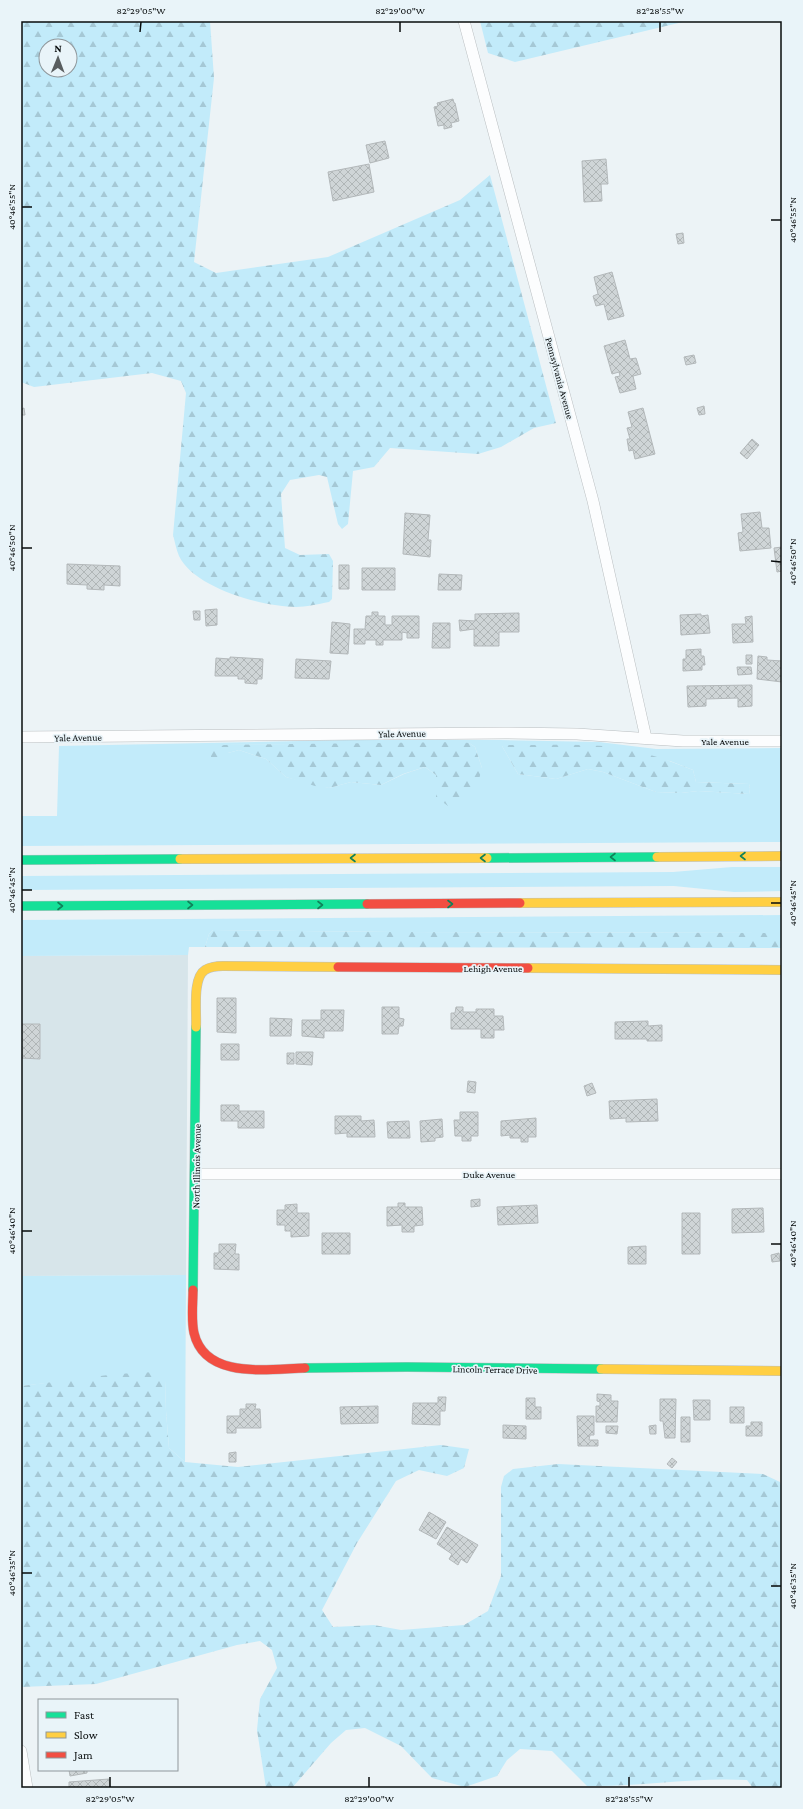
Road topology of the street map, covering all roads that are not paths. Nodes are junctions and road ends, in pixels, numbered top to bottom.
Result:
1 (464, 21) edge
2 (21, 737) edge
3 (646, 738) junction
4 (782, 741) edge
5 (782, 856) edge
6 (21, 860) edge
7 (782, 902) edge
8 (21, 906) edge
9 (204, 969) joint
10 (782, 970) edge
11 (196, 1174) junction
12 (782, 1174) edge
13 (209, 1359) joint
14 (782, 1371) edge
15 (21, 1751) edge
16 (27, 1788) edge

1 - 3 street, Pennsylvania Avenue
2 - 3 street, Yale Avenue
3 - 4 street, Yale Avenue
5 -> 6 main road
8 -> 7 main road
9 - 10 main road, Lehigh Avenue
9 - 11 main road, North Illinois Avenue
11 - 12 street, Duke Avenue
11 - 13 main road, North Illinois Avenue
13 - 14 main road, Lincoln Terrace Drive
15 - 16 street

